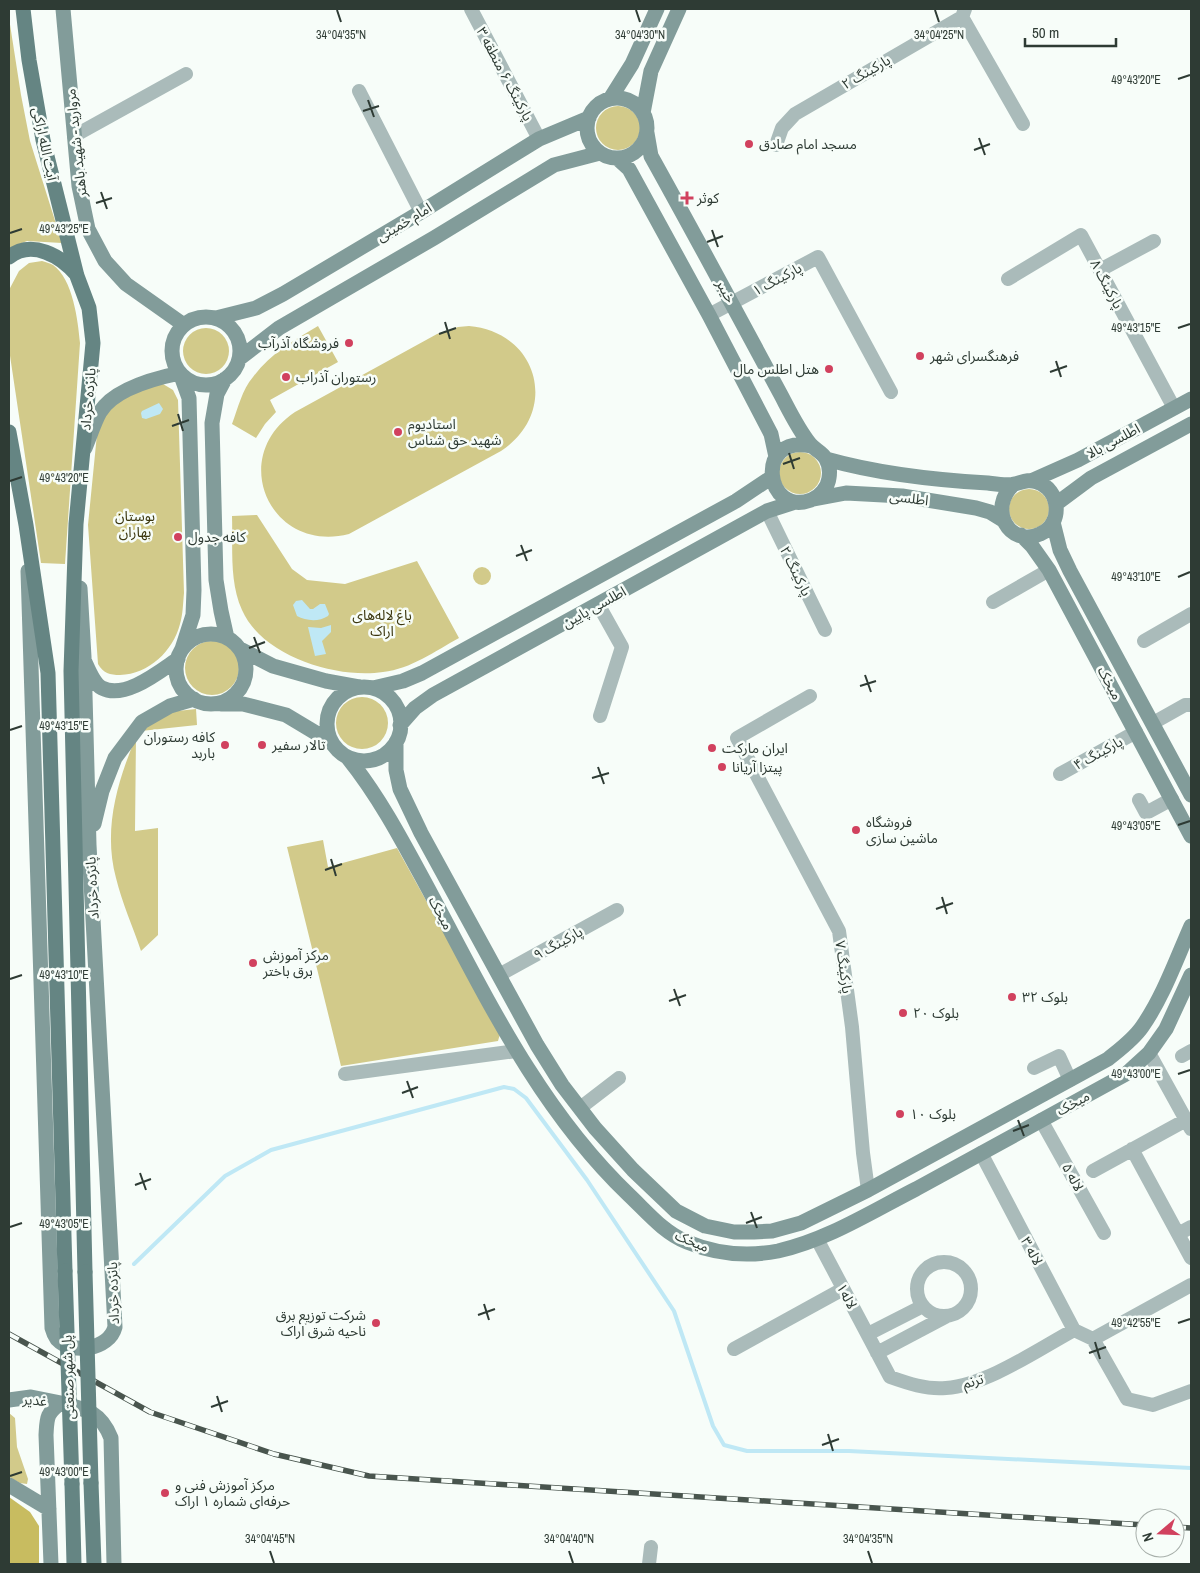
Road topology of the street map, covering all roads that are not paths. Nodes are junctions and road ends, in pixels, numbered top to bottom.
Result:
1 (23, 9) edge
2 (63, 9) edge
3 (471, 9) edge
4 (657, 9) edge
5 (679, 9) edge
6 (964, 13) edge
7 (186, 74) dead end
8 (359, 91) dead end
9 (610, 100) junction
10 (643, 114) junction
11 (589, 118) junction
12 (1023, 124) dead end
13 (647, 133) junction
14 (74, 136) junction
15 (539, 139) junction
16 (776, 145) dead end
17 (600, 153) junction
18 (618, 159) junction
19 (421, 212) junction
20 (1154, 241) dead end
21 (9, 256) edge
22 (1100, 270) junction
23 (78, 276) junction
24 (1008, 279) dead end
25 (732, 302) junction
26 (709, 315) junction
27 (216, 318) junction
28 (184, 325) junction
29 (240, 358) junction
30 (180, 373) junction
31 (225, 379) junction
32 (891, 392) dead end
33 (1191, 399) edge
34 (1174, 408) junction
35 (1191, 424) edge
36 (9, 432) edge
37 (812, 446) junction
38 (83, 451) junction
39 (776, 457) junction
40 (826, 459) junction
41 (772, 477) junction
42 (1034, 480) junction
43 (1014, 484) junction
44 (813, 500) junction
45 (796, 502) junction
46 (1056, 504) junction
47 (767, 512) junction
48 (1003, 520) junction
49 (1053, 522) junction
50 (76, 524) junction
51 (26, 525) junction
52 (1021, 536) junction
53 (1049, 570) junction
54 (558, 598) junction
55 (993, 602) dead end
56 (598, 604) junction
57 (1191, 614) edge
58 (570, 619) junction
59 (825, 630) dead end
60 (227, 638) junction
61 (1144, 641) dead end
62 (240, 649) junction
63 (180, 654) junction
64 (84, 657) junction
65 (367, 688) junction
66 (810, 696) dead end
67 (194, 699) junction
68 (217, 703) junction
69 (1191, 705) edge
70 (600, 716) dead end
71 (1153, 723) junction
72 (400, 725) junction
73 (1136, 732) junction
74 (331, 742) junction
75 (396, 742) junction
76 (348, 758) junction
77 (1060, 774) dead end
78 (1191, 795) edge
79 (1172, 799) junction
80 (1139, 800) dead end
81 (1191, 836) edge
82 (89, 845) junction
83 (617, 910) dead end
84 (1191, 926) edge
85 (499, 975) junction
86 (1191, 975) edge
87 (516, 1051) junction
88 (1150, 1053) junction
89 (1034, 1068) dead end
90 (345, 1074) dead end
91 (619, 1078) dead end
92 (1070, 1080) junction
93 (580, 1108) junction
94 (1041, 1120) junction
95 (1189, 1124) edge
96 (1132, 1149) junction
97 (981, 1154) junction
98 (1093, 1171) dead end
99 (868, 1190) junction
100 (1191, 1227) edge
101 (1104, 1233) dead end
102 (1178, 1234) junction
103 (817, 1239) junction
104 (1191, 1258) edge
105 (65, 1271) joint
106 (85, 1272) joint
107 (1191, 1284) edge
108 (843, 1289) junction
109 (923, 1306) junction
110 (948, 1316) junction
111 (1074, 1330) junction
112 (868, 1334) junction
113 (1093, 1339) junction
114 (734, 1349) dead end
115 (878, 1353) junction
116 (1191, 1391) edge
117 (9, 1400) edge
118 (61, 1404) junction
119 (9, 1485) edge
120 (49, 1509) junction
121 (651, 1547) dead end
122 (50, 1564) edge
123 (74, 1564) edge
124 (94, 1564) edge
125 (114, 1564) edge
126 (649, 1564) edge

1 - 23 main road, آیت الله اراکی
2 - 14 street, مروارید - شهید باهنر
3 - 15 street, پارکینگ ۶ منطقه ۳
4 - 9 street
5 - 10 street
6 - 12 street
6 - 16 street, پارکینگ ۲
7 - 14 street
8 - 19 street
9 - 10 street
9 - 11 street
10 - 13 street
11 - 15 street, امام خمینی
11 - 17 street
13 - 18 street
13 - 25 street, خیبر
14 - 28 street, مروارید - شهید باهنر
15 - 19 street, امام خمینی
17 - 18 street
17 - 29 street, امام خمینی
18 - 26 street, خیبر
19 - 27 street, امام خمینی
20 - 22 street
21 - 23 main road
22 - 24 street, پارکینگ ۸
22 - 34 street, پارکینگ ۸
23 - 38 main road, پانزده خرداد
25 - 26 street, پارکینگ ۱
25 - 32 street, پارکینگ ۱
25 - 37 street, خیبر
26 - 39 street, خیبر
27 - 28 street
27 - 29 street
28 - 30 street
29 - 31 street
30 - 31 street
30 - 38 street
30 - 63 street
31 - 60 street
33 - 34 street, اطلسی بالا
34 - 42 street, اطلسی بالا
35 - 46 street, اطلسی بالا
36 - 51 main road, پانزده خرداد
37 - 39 street
37 - 40 street
38 - 50 main road, پانزده خرداد
39 - 41 street
40 - 43 street, اطلسی
40 - 44 street
41 - 45 street
41 - 54 street, اطلسی پایین
42 - 43 street
42 - 46 street
43 - 48 street
44 - 45 street
44 - 48 street, اطلسی
45 - 47 street, اطلسی پایین
46 - 49 street
47 - 56 street, اطلسی پایین
47 - 59 street, پارکینگ ۲
48 - 52 street
49 - 52 street
49 - 71 street, میخک
50 - 64 street, پانزده خرداد
50 - 106 main road, پانزده خرداد
51 - 82 street, پانزده خرداد
51 - 105 main road, پانزده خرداد
52 - 53 street, میخک
53 - 55 street
53 - 73 street, میخک
54 - 58 street
54 - 65 street, اطلسی پایین
56 - 58 street, اطلسی پایین
56 - 70 street
57 - 61 street
58 - 72 street, اطلسی پایین
60 - 62 street
60 - 63 street
62 - 65 street
62 - 68 street
63 - 64 street
63 - 67 street
64 - 82 street, پانزده خرداد
65 - 72 street
65 - 74 street
66 - 99 street, پارکینگ ۷
67 - 68 street
67 - 82 street
68 - 74 street
69 - 71 street
71 - 73 street
71 - 78 street, میخک
72 - 75 street
73 - 77 street, پارکینگ ۴
73 - 79 street, میخک
74 - 76 street
75 - 76 street
75 - 85 street, میخک
76 - 87 street, میخک
79 - 80 street
79 - 81 street, میخک
83 - 85 street, پارکینگ ۹
84 - 92 street, میخک
85 - 93 street, میخک
86 - 88 street, میخک
87 - 90 street
87 - 103 street, میخک
88 - 94 street, میخک
88 - 95 street
89 - 92 street
91 - 93 street
92 - 99 street, میخک
93 - 99 street, میخک
94 - 97 street, میخک
94 - 101 street, لاله ۵
95 - 96 street
96 - 98 street
96 - 102 street
97 - 103 street, میخک
97 - 111 street, لاله ۳
100 - 102 street
102 - 104 street
103 - 108 street, لاله۱
105 - 123 main road, پل شهر صنعتی, bridge
106 - 124 main road, پل شهر صنعتی, bridge
107 - 113 street
108 - 112 street, لاله۱
108 - 114 street
109 - 110 street
109 - 110 street
109 - 112 street
110 - 115 street
111 - 113 street
111 - 115 street, ترنم
112 - 115 street, لاله۱
113 - 116 street
117 - 118 street, غدیر
118 - 120 street
118 - 125 street
119 - 120 street
120 - 122 street
121 - 126 street

